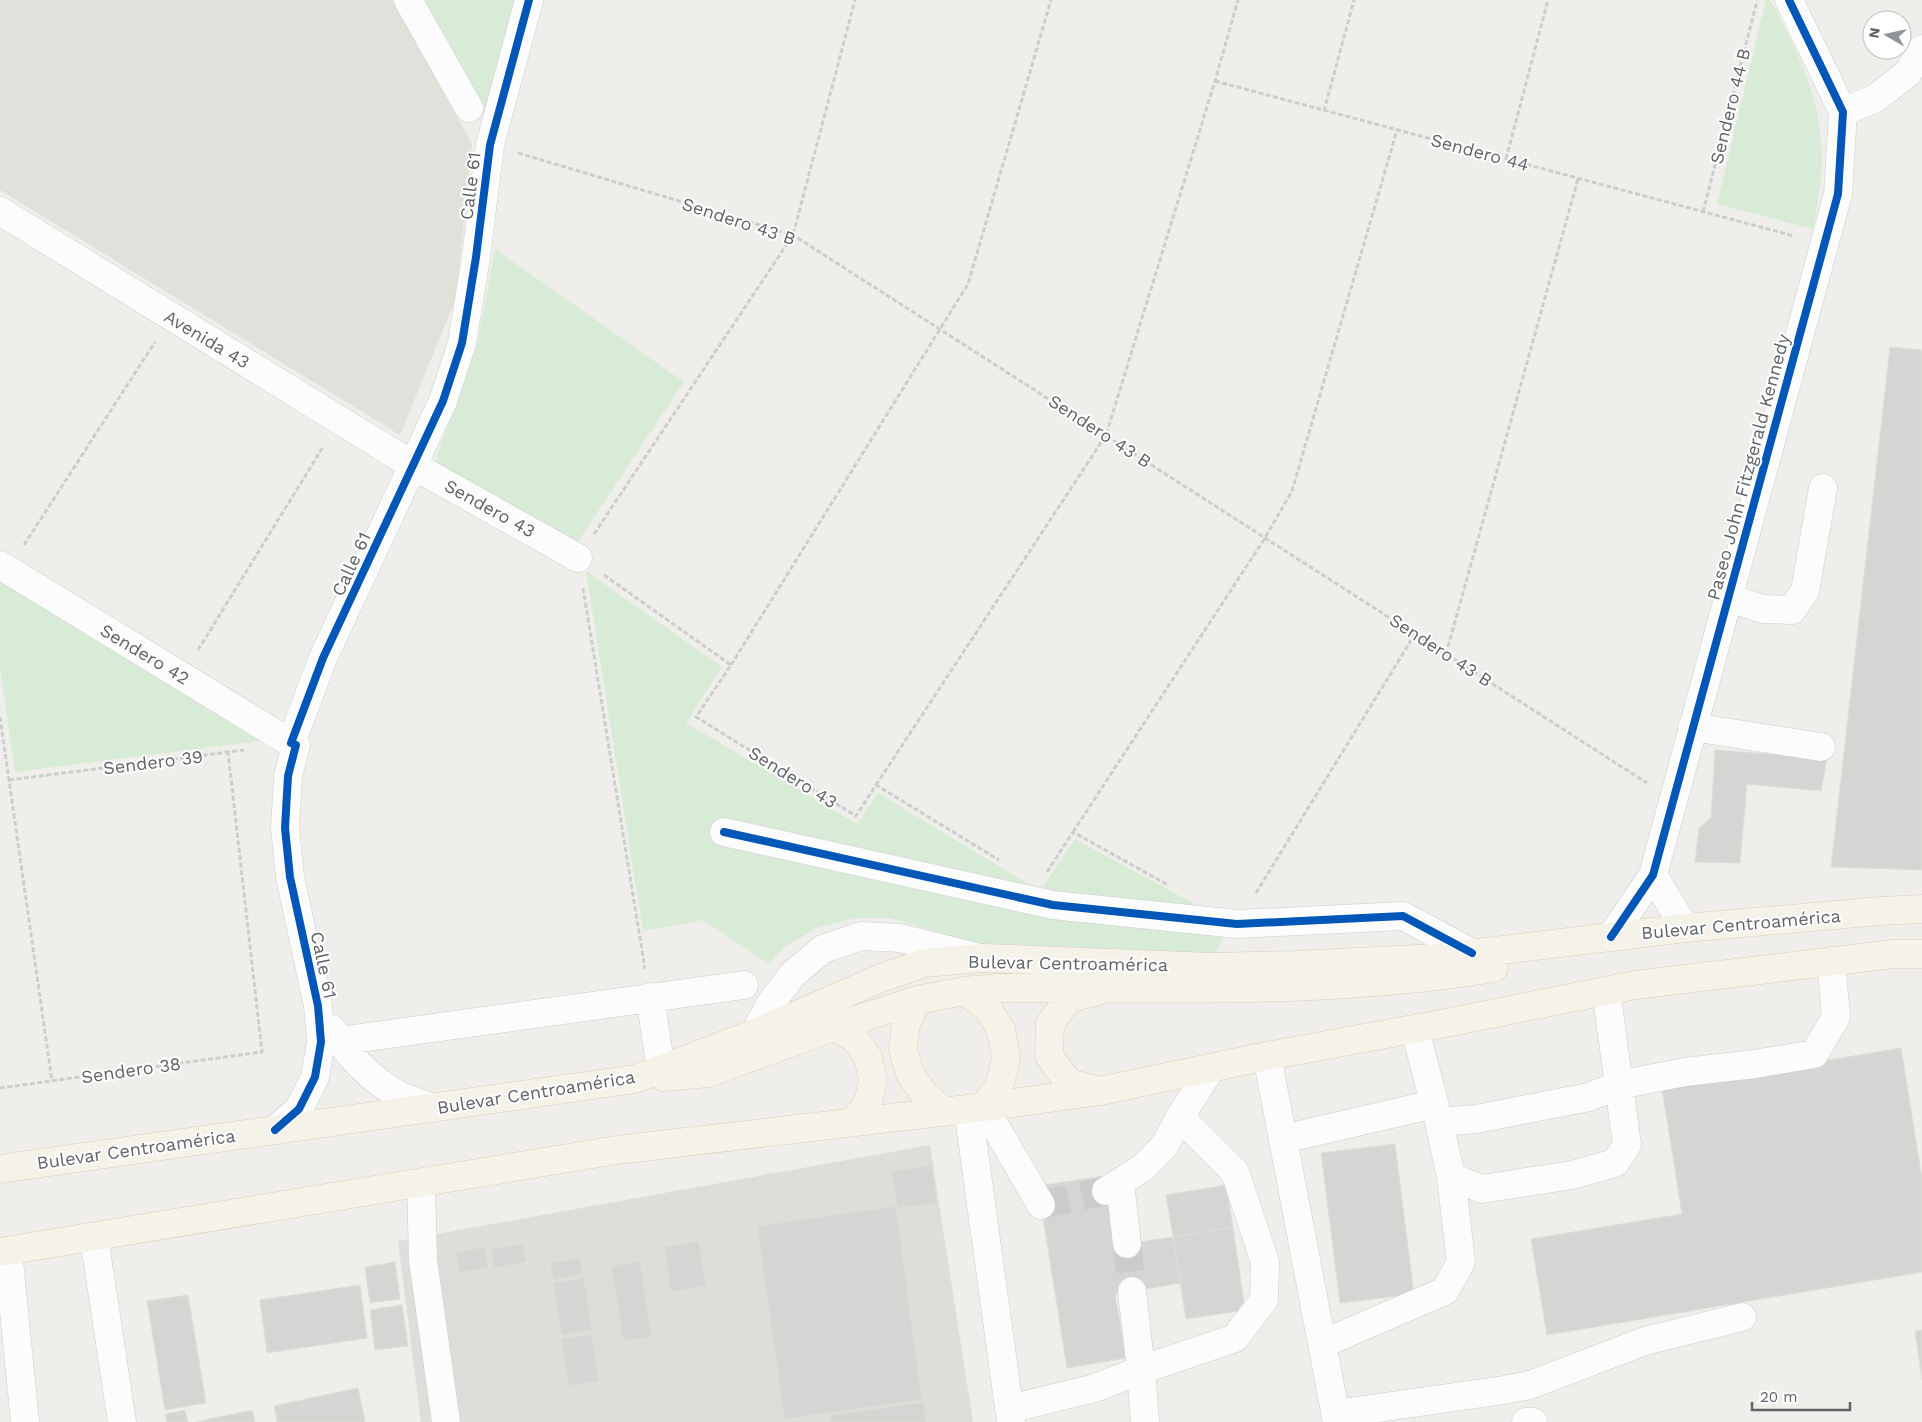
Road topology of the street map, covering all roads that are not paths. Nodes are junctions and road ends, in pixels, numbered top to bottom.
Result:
1 (408, 0) edge
2 (529, 0) edge
3 (1789, 0) edge
4 (1922, 49) edge
5 (469, 108) dead end
6 (1843, 112) junction
7 (0, 211) edge
8 (414, 466) junction
9 (1822, 488) dead end
10 (578, 558) road end
11 (4, 567) edge
12 (1728, 598) junction
13 (1692, 727) junction
14 (291, 743) junction
15 (1821, 746) dead end
16 (724, 832) dead end
17 (1653, 875) junction
18 (1918, 906) edge
19 (1685, 928) junction
20 (1642, 933) junction
21 (1611, 937) junction
22 (1472, 953) junction
23 (1922, 954) edge
24 (984, 958) junction
25 (1831, 962) junction
26 (744, 985) dead end
27 (1101, 990) junction
28 (964, 991) junction
29 (1606, 992) junction
30 (650, 998) junction
31 (917, 1000) junction
32 (318, 1006) junction
33 (834, 1027) junction
34 (1415, 1029) junction
35 (755, 1033) junction
36 (338, 1040) junction
37 (1267, 1056) junction
38 (1211, 1068) junction
39 (661, 1069) junction
40 (635, 1079) junction
41 (1619, 1085) junction
42 (1100, 1091) junction
43 (433, 1108) junction
44 (966, 1109) junction
45 (1437, 1113) junction
46 (1180, 1117) junction
47 (853, 1122) junction
48 (275, 1130) junction
49 (1283, 1139) junction
50 (0, 1168) edge
51 (1451, 1177) junction
52 (421, 1183) junction
53 (1041, 1205) dead end
54 (94, 1236) junction
55 (1127, 1244) tunnel mouth
56 (4, 1251) edge
57 (1132, 1291) tunnel mouth
58 (1742, 1317) dead end
59 (1322, 1344) junction
60 (1141, 1370) junction
61 (1010, 1415) edge
62 (1336, 1418) edge
63 (25, 1422) edge
64 (122, 1422) edge
65 (446, 1422) edge
66 (1145, 1422) edge
67 (1526, 1422) edge
68 (1533, 1422) edge

1 - 5 street
2 - 8 street, Calle 61
3 - 6 street, Paseo John Fitzgerald Kennedy
4 - 6 street
6 - 12 street, Paseo John Fitzgerald Kennedy
7 - 8 street, Avenida 43
8 - 10 street, Sendero 43
8 - 14 street, Calle 61
9 - 12 street
11 - 14 street, Sendero 42
12 - 13 street, Paseo John Fitzgerald Kennedy
13 - 15 street
13 - 17 street, Paseo John Fitzgerald Kennedy
14 - 32 street, Calle 61
16 - 22 street
17 - 19 street
17 - 21 street, Paseo John Fitzgerald Kennedy
18 - 19 main road, Bulevar Centroamérica
19 - 20 main road, Bulevar Centroamérica
20 - 21 main road, Bulevar Centroamérica
20 - 27 main road
21 - 22 main road, Bulevar Centroamérica
22 - 24 main road, Bulevar Centroamérica
23 - 25 main road
24 - 35 main road, Bulevar Centroamérica
24 - 35 street
25 - 29 main road
25 - 41 street
26 - 30 street
27 - 28 main road
27 - 42 main road
28 - 31 main road
28 - 44 main road
29 - 34 main road
29 - 41 street
30 - 36 street
30 - 39 street
31 - 33 main road
31 - 44 main road
32 - 36 street, Calle 61
32 - 48 street, Calle 61
33 - 40 main road
33 - 47 main road
34 - 37 main road
34 - 45 street
35 - 39 main road, Bulevar Centroamérica
36 - 43 street, Calle 61
37 - 38 main road
37 - 49 street
38 - 42 main road
38 - 46 street
39 - 40 main road, Bulevar Centroamérica
40 - 43 main road, Bulevar Centroamérica
41 - 45 street
41 - 51 street
42 - 44 main road
43 - 48 main road, Bulevar Centroamérica
44 - 47 main road
44 - 53 street
44 - 61 street
45 - 49 street
45 - 51 street
46 - 55 street
46 - 60 street
47 - 52 main road
48 - 50 main road, Bulevar Centroamérica
49 - 59 street
51 - 59 street
52 - 54 main road
52 - 65 street
54 - 56 main road
54 - 64 street
56 - 63 street
57 - 60 street
58 - 62 street
59 - 62 street
60 - 61 street
60 - 66 street
67 - 68 street

